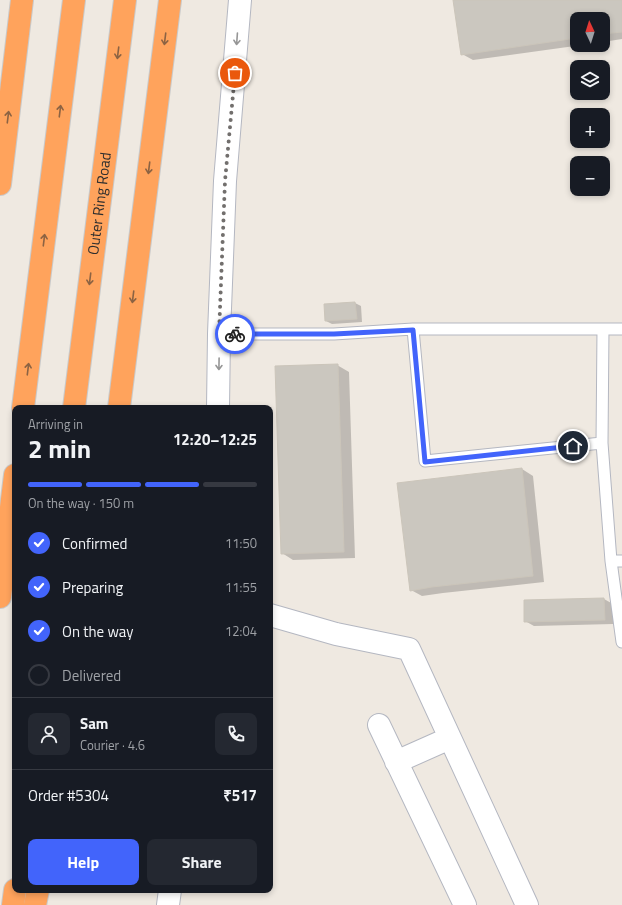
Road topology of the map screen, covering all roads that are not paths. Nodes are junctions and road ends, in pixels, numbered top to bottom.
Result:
1 (22, 0) edge
2 (74, 0) edge
3 (125, 0) edge
4 (170, 0) edge
5 (240, 0) edge
6 (0, 184) edge
7 (603, 329) junction
8 (413, 330) junction
9 (622, 330) edge
10 (219, 334) junction
11 (23, 405) edge
12 (74, 405) edge
13 (119, 405) edge
14 (218, 405) edge
15 (602, 443) junction
16 (12, 499) edge
17 (616, 561) edge
18 (0, 597) edge
19 (273, 616) edge
20 (622, 642) edge
21 (378, 725) dead end
22 (450, 738) junction
23 (396, 762) junction
24 (15, 893) edge
25 (37, 893) edge
26 (170, 893) edge
27 (14, 905) edge
28 (35, 905) edge
29 (168, 905) edge
30 (464, 905) edge
31 (527, 905) edge

6 -> 1 highway
11 -> 2 highway
3 -> 12 highway, Outer Ring Road
4 -> 13 highway
5 -> 10 street
7 - 8 lane
7 - 9 lane
7 - 15 lane
8 - 10 lane
8 - 15 lane
10 -> 14 street
15 - 17 lane
16 - 18 highway
17 - 20 lane
19 - 22 street
21 - 23 street
22 - 23 street
22 - 31 street
23 - 30 street
24 - 27 highway
25 - 28 highway
26 - 29 street

